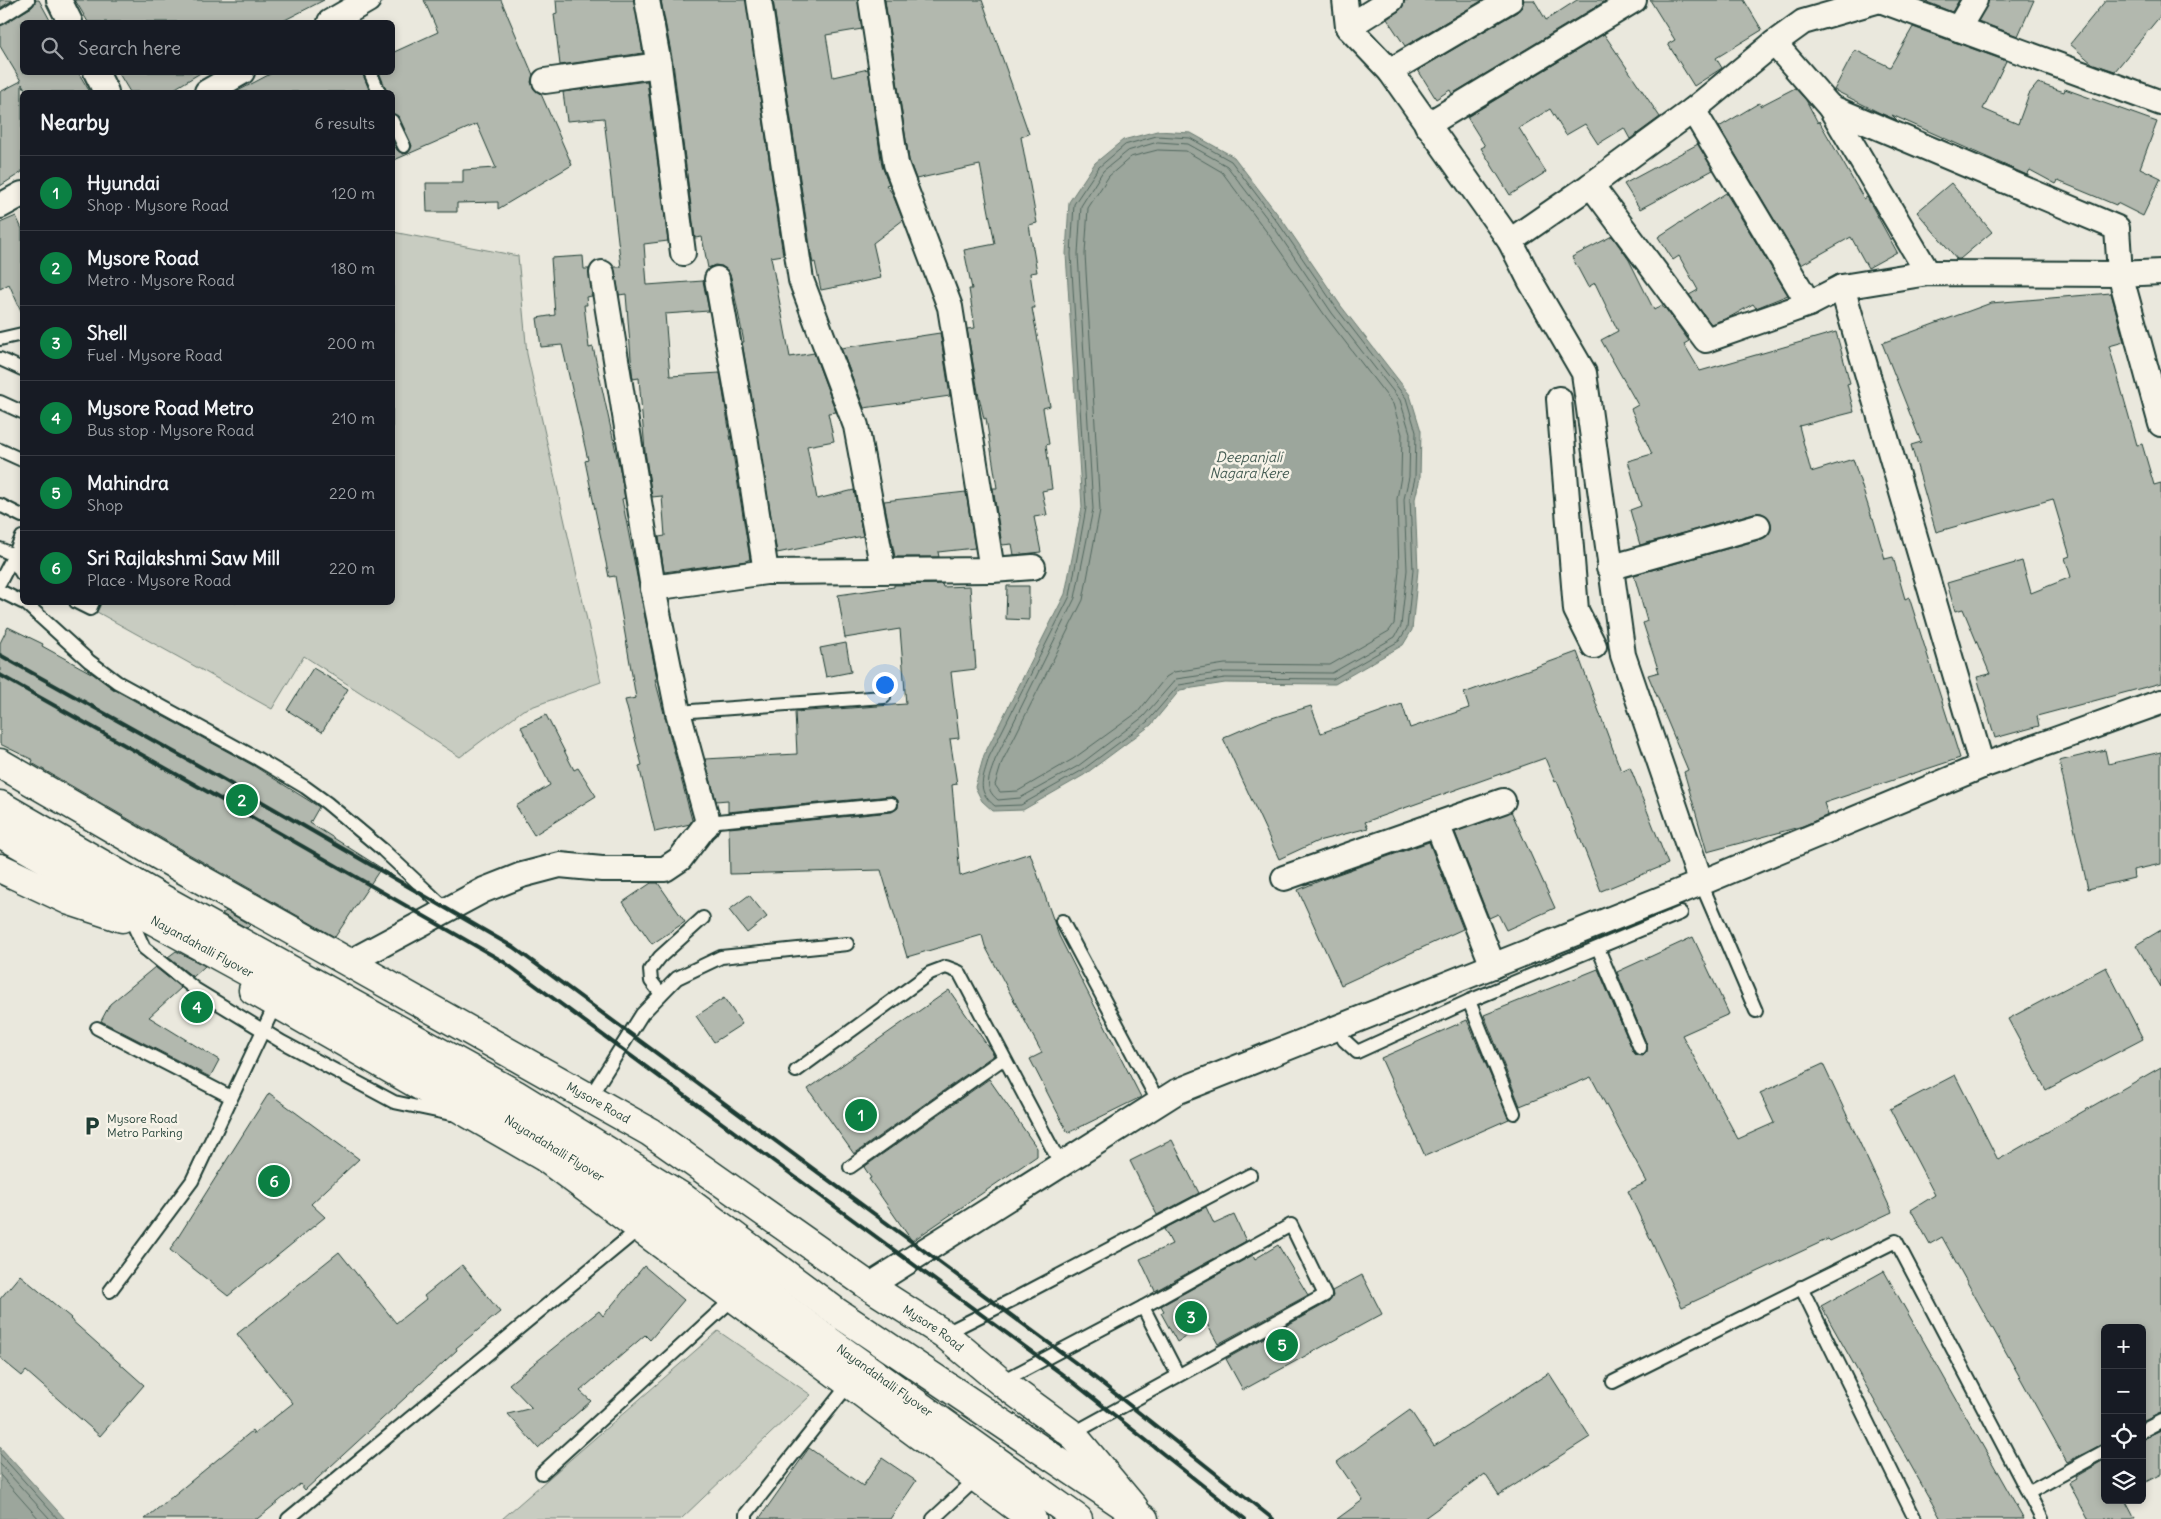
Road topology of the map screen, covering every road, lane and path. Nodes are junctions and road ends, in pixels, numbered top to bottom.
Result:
1 (28, 0) edge
2 (58, 0) edge
3 (368, 0) edge
4 (647, 0) edge
5 (759, 0) edge
6 (871, 0) edge
7 (1345, 0) edge
8 (1391, 0) edge
9 (1510, 0) edge
10 (1634, 0) edge
11 (1880, 0) edge
12 (1975, 0) edge
13 (339, 15) edge
14 (0, 18) edge
15 (69, 20) edge
16 (1348, 27) junction
17 (1958, 29) junction
18 (1774, 43) junction
19 (660, 64) junction
20 (1390, 71) junction
21 (98, 75) edge
22 (237, 75) edge
23 (372, 75) edge
24 (544, 81) dead end
25 (105, 90) edge
26 (210, 90) edge
27 (379, 90) edge
28 (2161, 103) edge
29 (1830, 107) junction
30 (1693, 110) junction
31 (1427, 125) junction
32 (395, 127) edge
33 (404, 146) dead end
34 (1591, 185) junction
35 (20, 195) edge
36 (0, 206) edge
37 (1510, 241) junction
38 (683, 252) dead end
39 (2161, 272) edge
40 (1928, 273) junction
41 (602, 274) dead end
42 (2120, 274) junction
43 (717, 279) dead end
44 (1842, 287) junction
45 (1808, 304) junction
46 (20, 334) edge
47 (0, 339) edge
48 (0, 359) edge
49 (20, 368) edge
50 (1559, 399) dead end
51 (0, 402) edge
52 (20, 411) edge
53 (2161, 424) edge
54 (0, 450) edge
55 (20, 459) edge
56 (0, 505) edge
57 (20, 515) edge
58 (1758, 526) dead end
59 (20, 542) edge
60 (0, 549) edge
61 (14, 555) junction
62 (1033, 568) dead end
63 (1609, 568) junction
64 (883, 570) junction
65 (992, 570) junction
66 (20, 571) edge
67 (766, 572) junction
68 (0, 582) edge
69 (653, 588) junction
70 (0, 591) edge
71 (20, 601) edge
72 (26, 605) edge
73 (82, 605) edge
74 (92, 605) edge
75 (1594, 646) dead end
76 (884, 697) dead end
77 (2161, 702) edge
78 (678, 712) junction
79 (0, 763) edge
80 (1982, 766) junction
81 (1503, 801) dead end
82 (892, 804) dead end
83 (0, 805) edge
84 (707, 824) junction
85 (1437, 824) junction
86 (0, 833) edge
87 (0, 843) edge
88 (0, 868) edge
89 (1284, 878) dead end
90 (1702, 882) junction
91 (447, 910) junction
92 (1681, 913) dead end
93 (703, 918) dead end
94 (128, 921) junction
95 (1062, 921) dead end
96 (846, 944) dead end
97 (1598, 948) junction
98 (350, 962) junction
99 (1493, 966) junction
100 (661, 994) junction
101 (1469, 1001) junction
102 (276, 1003) junction
103 (1756, 1011) dead end
104 (1340, 1027) junction
105 (97, 1028) dead end
106 (263, 1030) junction
107 (1640, 1048) dead end
108 (1004, 1058) junction
109 (796, 1071) dead end
110 (231, 1097) junction
111 (590, 1097) junction
112 (1159, 1103) junction
113 (1514, 1113) dead end
114 (481, 1121) junction
115 (1061, 1165) junction
116 (850, 1167) dead end
117 (1250, 1174) dead end
118 (675, 1208) junction
119 (640, 1228) junction
120 (869, 1286) junction
121 (1801, 1287) junction
122 (110, 1291) dead end
123 (735, 1298) junction
124 (1143, 1307) junction
125 (944, 1334) junction
126 (1178, 1375) junction
127 (1001, 1382) junction
128 (1613, 1382) dead end
129 (848, 1384) junction
130 (2161, 1421) edge
131 (2146, 1429) edge
132 (1072, 1434) junction
133 (2101, 1453) edge
134 (1056, 1462) joint
135 (542, 1473) dead end
136 (977, 1478) junction
137 (2028, 1493) junction
138 (1076, 1518) edge
139 (1143, 1518) edge
140 (288, 1519) edge
141 (746, 1519) edge
142 (932, 1519) edge
143 (1032, 1519) edge
144 (1915, 1519) edge
145 (2042, 1519) edge

1 - 14 lane
2 - 15 street
3 - 13 street
4 - 19 street
5 - 64 street
6 - 65 street
7 - 16 street
8 - 16 street
9 - 20 street
10 - 31 street
11 - 17 street
11 - 18 street
12 - 17 street
16 - 20 street
17 - 28 street
18 - 29 street
18 - 30 street
19 - 24 street
19 - 38 street
20 - 31 street
21 - 25 street
22 - 26 street
23 - 27 lane
29 - 40 street
29 - 42 street
30 - 34 street
30 - 45 street
31 - 37 street
32 - 33 lane
34 - 37 street
34 - 45 street
35 - 36 street
37 - 63 street
39 - 42 street
40 - 42 street
40 - 44 street
41 - 69 street
42 - 53 street
43 - 67 street
44 - 45 street
44 - 80 street
46 - 47 lane
48 - 49 lane
50 - 75 street
51 - 52 lane
54 - 55 lane
56 - 57 lane
58 - 63 street
59 - 61 lane
60 - 61 lane
61 - 66 lane
61 - 68 lane
62 - 65 street
63 - 90 street
64 - 65 street
64 - 67 street
67 - 69 street
69 - 78 street
70 - 71 lane
72 - 91 lane
73 - 74 lane
76 - 78 lane
77 - 80 street
78 - 84 street
79 - 98 main road, Mysore Road
80 - 90 street
81 - 85 street
82 - 84 lane
83 - 118 main road, Nayandahalli Flyover
84 - 91 street
85 - 89 street
85 - 99 street
86 - 118 main road, Nayandahalli Flyover
87 - 94 main road
88 - 94 main road
90 - 99 street
90 - 103 lane
91 - 98 street
92 - 97 lane
93 - 100 lane
94 - 102 main road
94 - 106 lane
95 - 112 lane
96 - 100 lane
97 - 101 lane
97 - 107 lane
98 - 111 main road, Mysore Road
99 - 104 street
100 - 111 lane
101 - 104 lane
101 - 113 lane
102 - 106 lane
102 - 114 main road
104 - 112 street
105 - 110 lane
106 - 110 lane
106 - 114 lane
108 - 109 lane
108 - 115 lane
108 - 116 lane
110 - 122 lane
111 - 120 main road, Mysore Road
112 - 115 street
114 - 119 main road
115 - 120 street
117 - 125 lane
118 - 134 main road, Nayandahalli Flyover
118 - 138 main road, Nayandahalli Flyover
119 - 123 main road
119 - 140 lane
120 - 125 main road, Mysore Road
121 - 128 lane
121 - 137 lane
121 - 144 lane
123 - 129 main road
123 - 135 lane
124 - 126 lane
124 - 126 lane
124 - 127 lane
125 - 127 main road, Mysore Road
126 - 132 lane
127 - 132 main road, Mysore Road
129 - 136 main road
129 - 141 lane
130 - 131 lane
132 - 139 main road, Mysore Road
133 - 137 lane
134 - 139 main road, Mysore Road
136 - 142 lane
136 - 143 main road
137 - 145 lane

